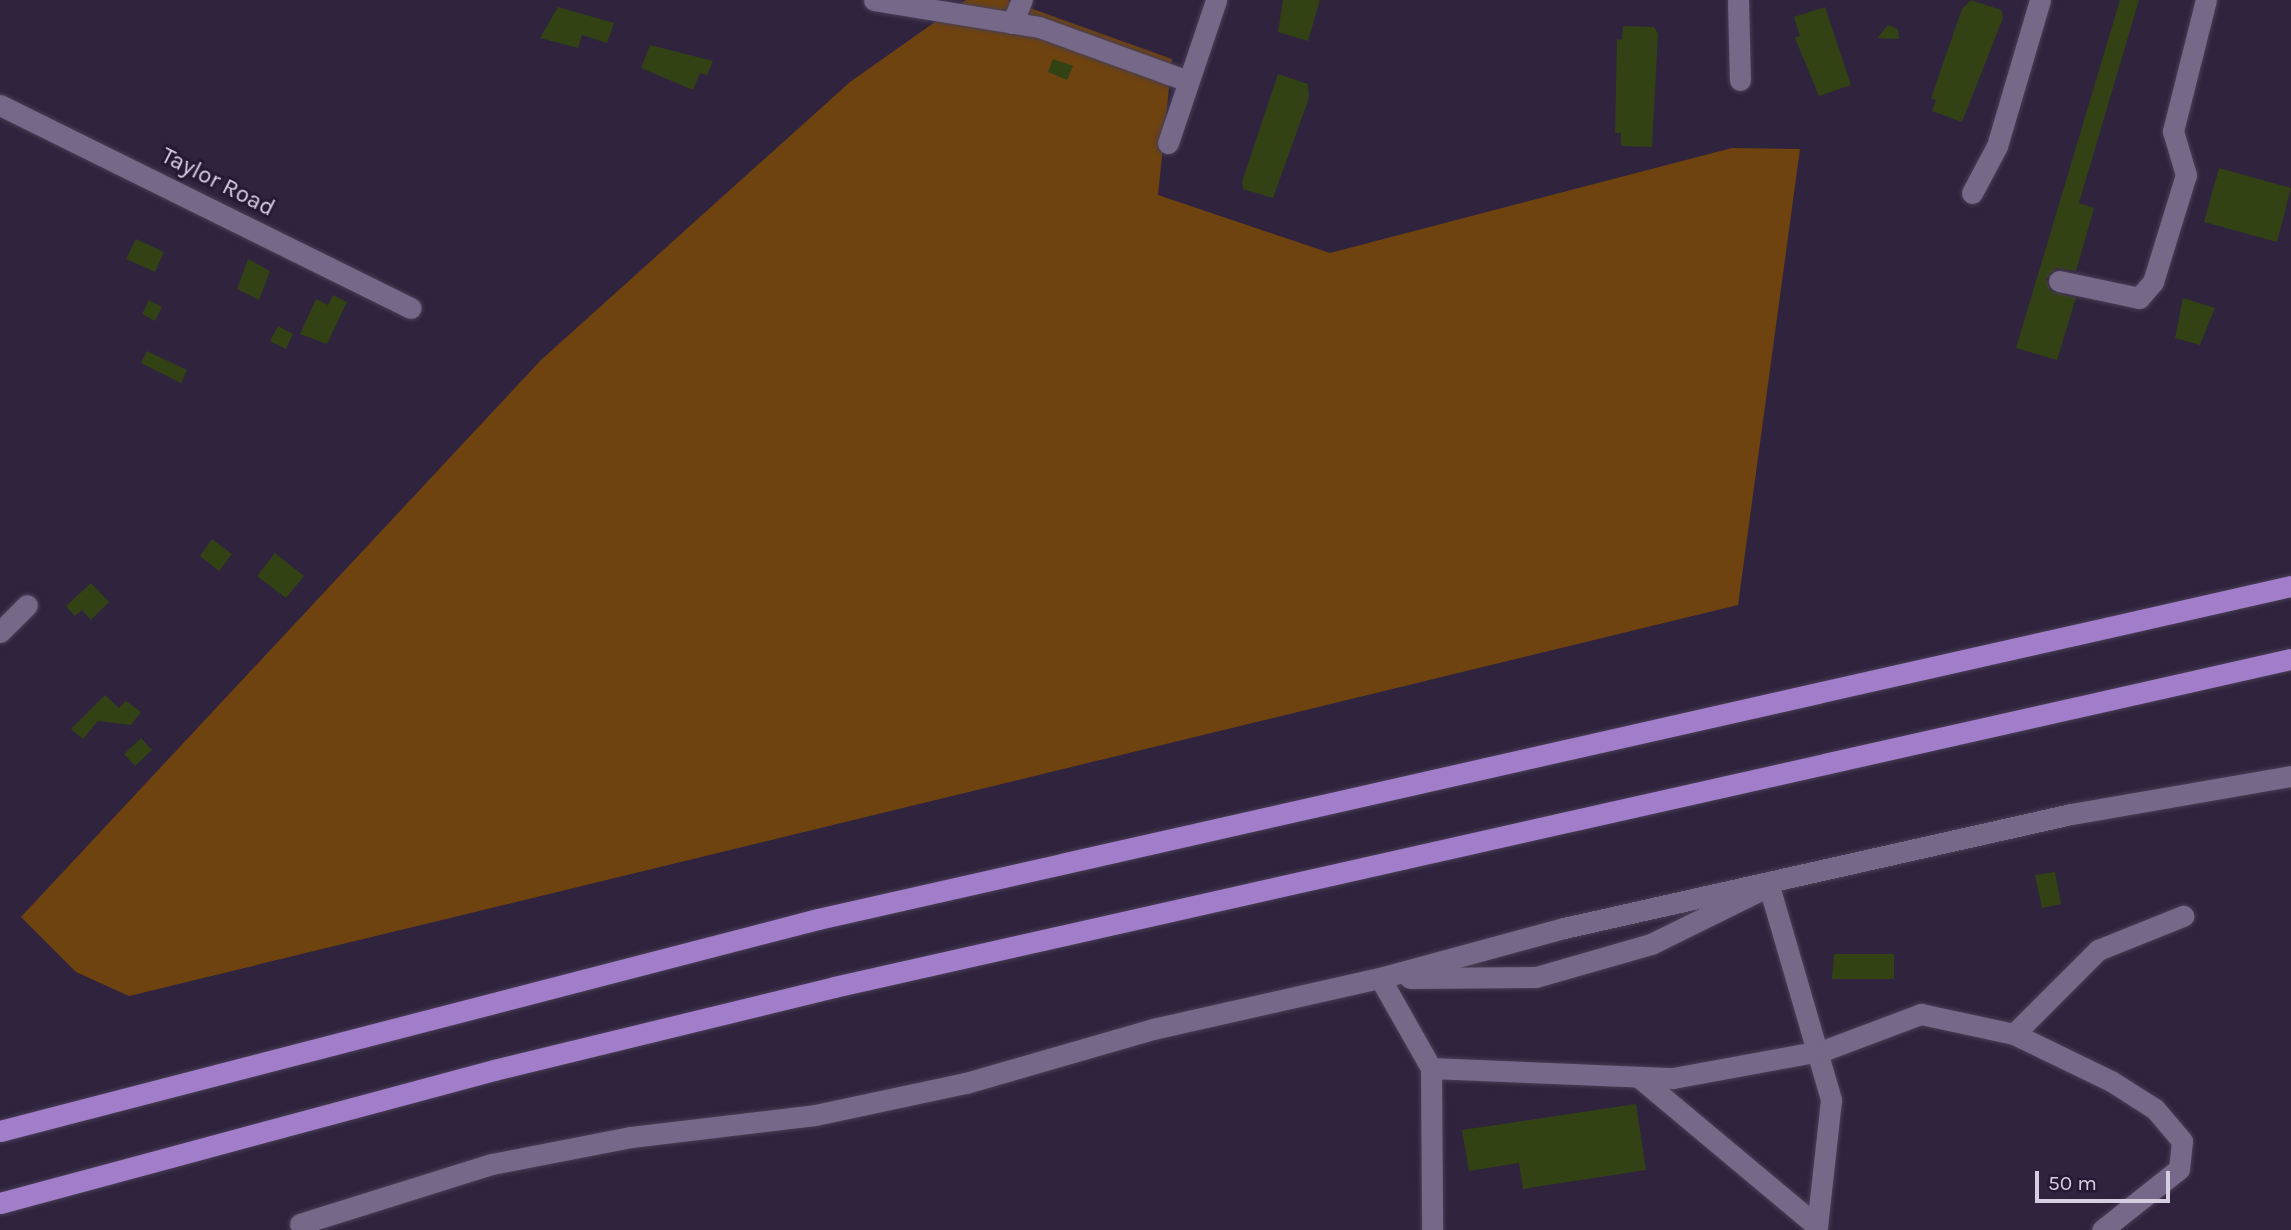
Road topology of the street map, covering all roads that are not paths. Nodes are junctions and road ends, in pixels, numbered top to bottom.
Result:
1 (874, 0) edge
2 (1021, 0) edge
3 (1216, 0) edge
4 (1738, 0) edge
5 (2040, 0) edge
6 (2206, 0) edge
7 (1012, 23) junction
8 (1740, 80) dead end
9 (1188, 81) junction
10 (0, 105) edge
11 (1168, 143) dead end
12 (1972, 193) dead end
13 (2059, 281) dead end
14 (411, 308) dead end
15 (2291, 586) edge
16 (27, 606) dead end
17 (0, 632) edge
18 (2291, 659) edge
19 (2291, 776) edge
20 (1769, 886) junction
21 (2183, 916) dead end
22 (1380, 978) junction
23 (2014, 1034) junction
24 (1817, 1052) junction
25 (1431, 1068) junction
26 (1641, 1079) junction
27 (0, 1131) edge
28 (0, 1203) edge
29 (300, 1224) dead end
30 (1817, 1229) edge
31 (1432, 1230) edge
32 (2102, 1230) edge

1 - 7 street
2 - 7 street
3 - 9 street
4 - 8 street
5 - 12 street
6 - 13 street
7 - 9 street
9 - 11 street
10 - 14 street, Taylor Road
15 - 27 highway
16 - 17 street
18 - 28 highway
19 - 20 street
20 - 22 street
20 - 22 street
20 - 24 street
21 - 23 street
22 - 25 street
22 - 29 street
23 - 24 street
23 - 32 street
24 - 26 street
24 - 30 street
25 - 26 street
25 - 31 street
26 - 30 street

